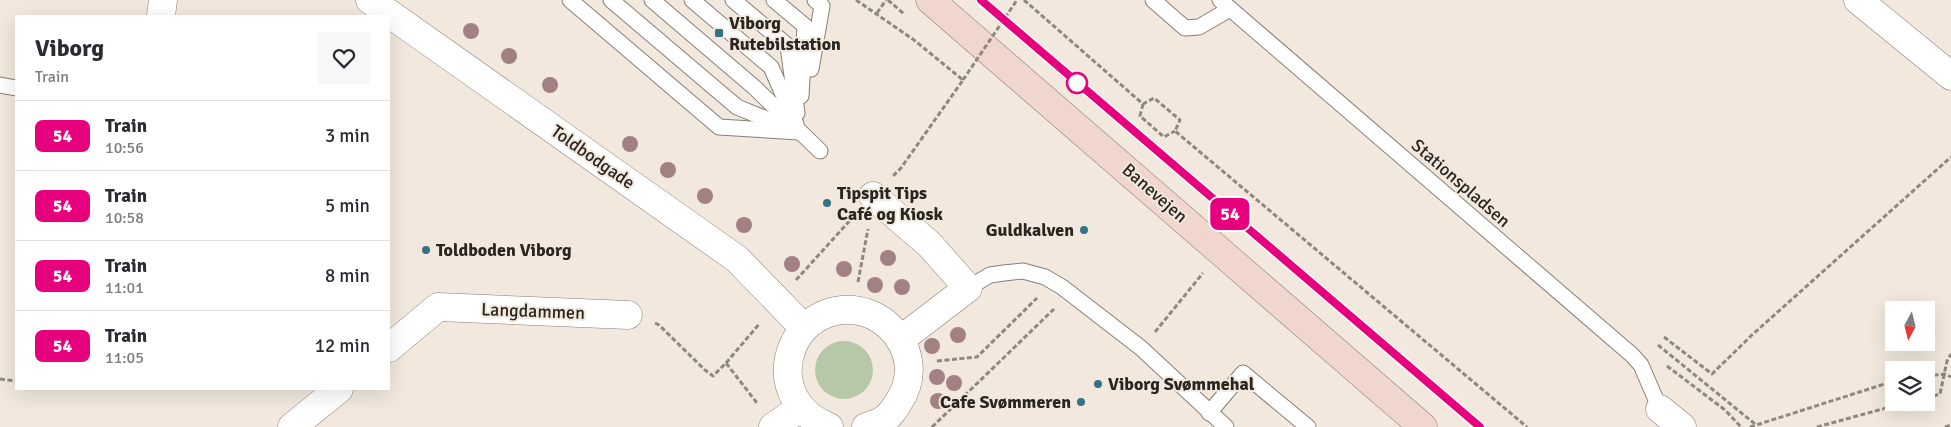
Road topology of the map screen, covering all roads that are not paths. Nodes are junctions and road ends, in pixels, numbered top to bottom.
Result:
1 (163, 0) edge
2 (370, 0) edge
3 (570, 0) edge
4 (611, 0) edge
5 (652, 0) edge
6 (692, 0) edge
7 (733, 0) edge
8 (774, 0) edge
9 (815, 0) edge
10 (930, 0) edge
11 (1153, 0) edge
12 (1858, 0) edge
13 (1225, 4) edge
14 (161, 15) edge
15 (1951, 76) edge
16 (0, 86) edge
17 (15, 88) edge
18 (799, 132) junction
19 (820, 151) dead end
20 (868, 192) road end
21 (968, 288) junction
22 (628, 315) dead end
23 (804, 328) junction
24 (390, 347) edge
25 (904, 351) junction
26 (338, 390) edge
27 (800, 408) junction
28 (1660, 408) joint
29 (1209, 413) junction
30 (878, 425) edge
31 (775, 426) edge
32 (292, 427) edge
33 (829, 427) edge
34 (1226, 427) edge
35 (1308, 427) edge
36 (1423, 427) edge
37 (1682, 427) edge

1 - 14 street
2 - 23 street, Toldbodgade
3 - 18 lane
4 - 18 lane
5 - 18 lane
6 - 18 lane
7 - 18 lane
8 - 18 lane
9 - 18 lane
10 - 36 main road, Banevejen
11 - 13 lane
12 - 15 street
13 - 28 lane, Stationspladsen
16 - 17 lane
18 - 19 lane
20 - 21 street
21 - 25 street
21 - 29 lane
22 - 24 street, Langdammen
23 - 25 street
23 - 27 street
25 - 30 street
26 - 32 street
27 - 31 street
27 - 33 street
28 - 37 street
29 - 34 lane
29 - 35 lane

